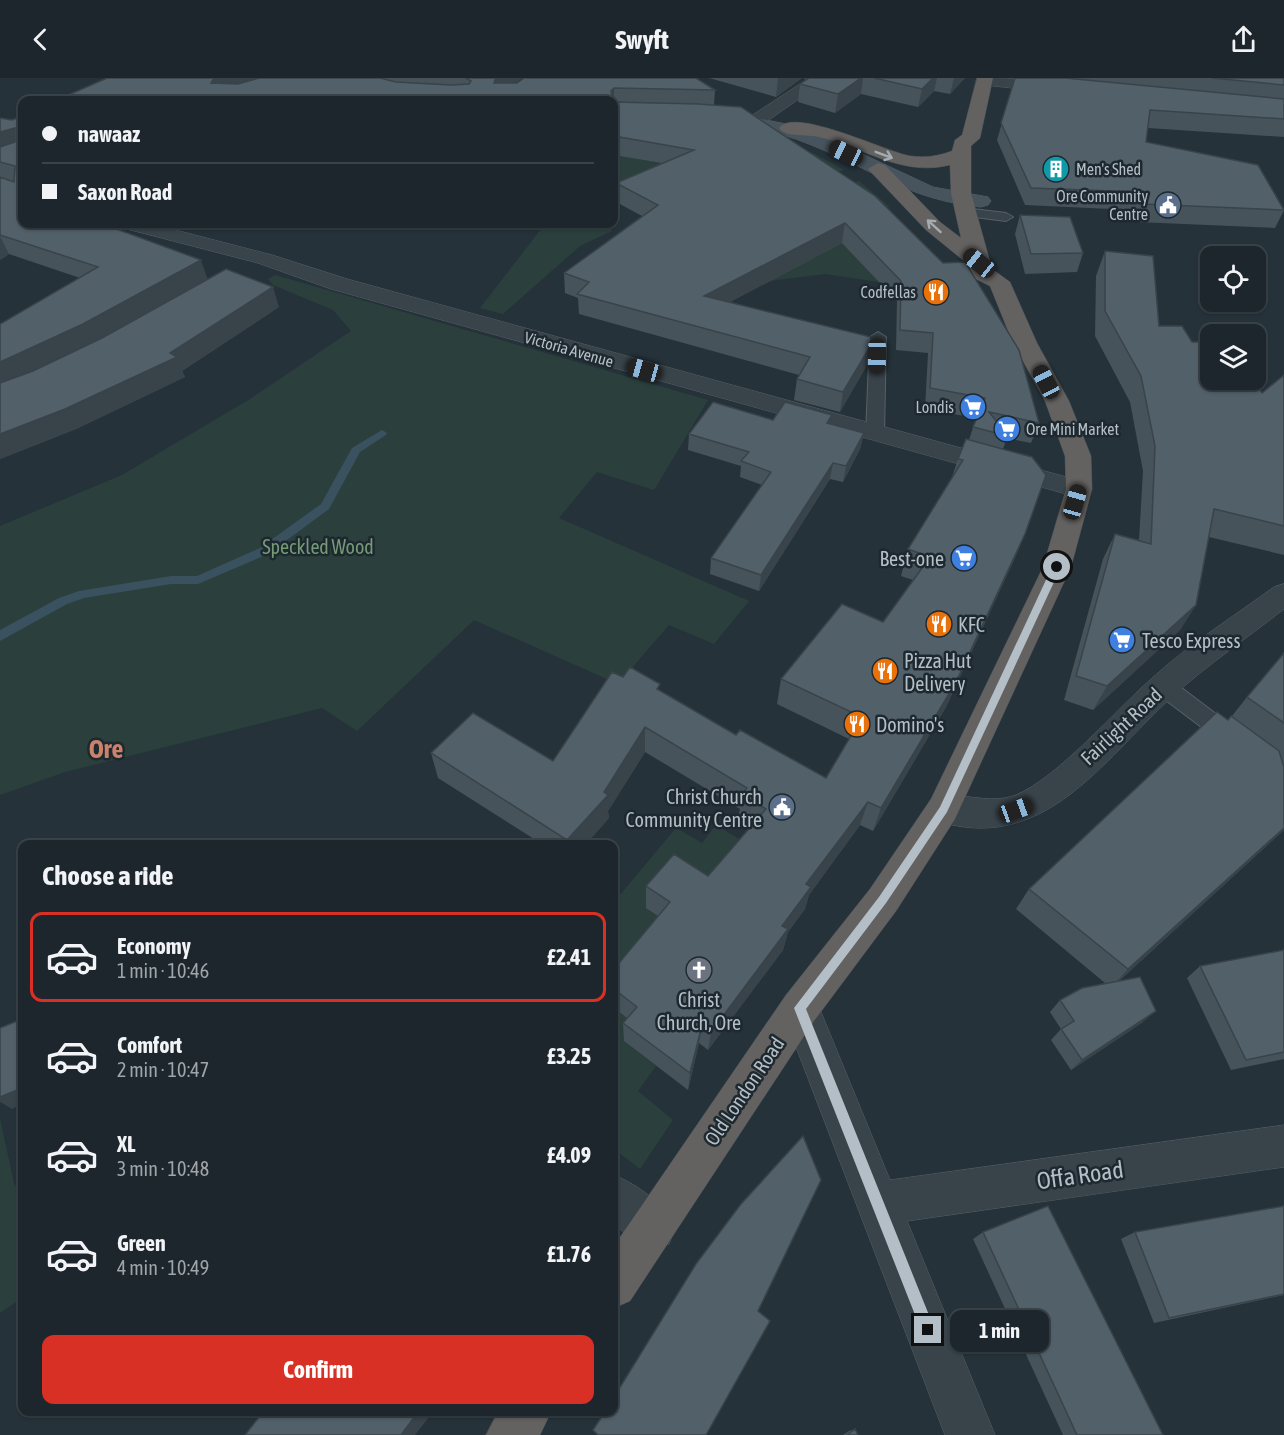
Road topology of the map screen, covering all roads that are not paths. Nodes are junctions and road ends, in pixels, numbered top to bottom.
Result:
1 (985, 79) edge
2 (818, 81) edge
3 (1070, 90) edge
4 (704, 114) edge
5 (757, 120) junction
6 (788, 128) junction
7 (971, 138) junction
8 (960, 154) junction
9 (878, 169) junction
10 (972, 207) junction
11 (1006, 217) dead end
12 (145, 228) edge
13 (265, 259) junction
14 (979, 263) junction
15 (234, 277) edge
16 (999, 282) junction
17 (878, 337) dead end
18 (875, 434) junction
19 (1079, 489) junction
20 (1284, 594) edge
21 (1163, 686) junction
22 (1251, 753) edge
23 (943, 809) junction
24 (800, 1008) junction
25 (1284, 1146) edge
26 (618, 1200) edge
27 (877, 1204) junction
28 (653, 1228) junction
29 (618, 1279) edge
30 (524, 1416) edge
31 (511, 1435) edge
32 (970, 1435) edge

1 - 3 street
1 - 7 highway
2 - 5 street
4 - 5 main road
5 - 6 main road
6 -> 8 highway
6 - 9 main road
7 - 8 highway
7 - 10 highway, Old London Road
8 - 10 highway
9 - 10 main road
14 -> 9 highway
10 - 11 lane
10 - 14 highway, Old London Road
10 - 16 highway, Old London Road
12 - 13 street, Victoria Avenue
13 - 15 street
13 - 18 street, Victoria Avenue
14 - 16 highway, Old London Road
16 - 19 highway, Old London Road
17 - 18 lane
18 - 19 street, Victoria Avenue
19 - 23 highway, Old London Road
20 - 21 street, Fairlight Road
21 - 22 lane
21 - 23 street, Fairlight Road
23 - 24 highway, Old London Road
24 - 27 street
24 - 28 highway, Old London Road
25 - 27 street, Offa Road
26 - 28 street
27 - 32 street
28 - 29 highway, Old London Road
30 - 31 highway

